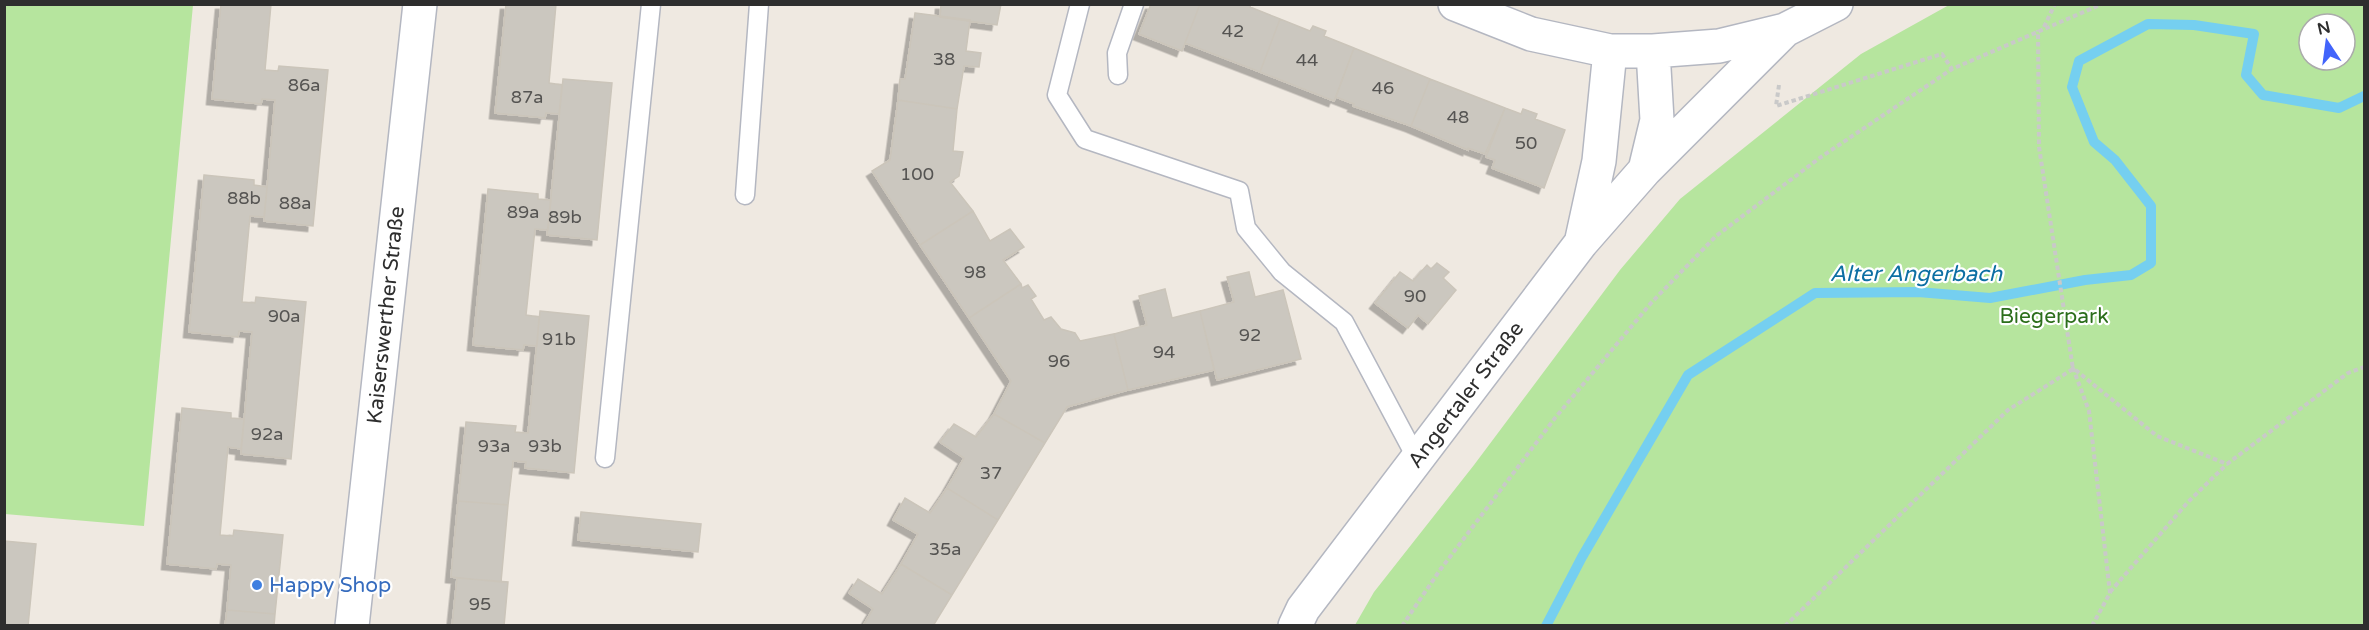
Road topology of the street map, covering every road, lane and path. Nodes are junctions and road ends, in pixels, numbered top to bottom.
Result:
1 (420, 4) edge
2 (651, 4) edge
3 (759, 4) edge
4 (1080, 4) edge
5 (1134, 4) edge
6 (1455, 4) edge
7 (1836, 4) edge
8 (2055, 4) edge
9 (2102, 4) edge
10 (2044, 28) junction
11 (1785, 30) junction
12 (2038, 30) junction
13 (1610, 51) junction
14 (1653, 51) junction
15 (1952, 69) junction
16 (1118, 75) dead end
17 (1645, 170) junction
18 (745, 195) dead end
19 (1581, 243) junction
20 (2364, 367) edge
21 (2073, 369) junction
22 (605, 458) dead end
23 (1417, 459) junction
24 (2226, 464) junction
25 (2110, 593) junction
26 (352, 626) edge
27 (1294, 626) edge
28 (1402, 626) edge
29 (1785, 626) edge
30 (2092, 626) edge

1 - 26 street, Kaiserswerther Straße
2 - 22 lane
3 - 18 lane
4 - 23 lane
5 - 16 lane
6 - 13 street
7 - 11 street, Angertaler Straße
8 - 10 path
9 - 10 path
10 - 12 path
11 - 14 street
11 - 15 path
11 - 17 street, Angertaler Straße
12 - 15 path
12 - 21 path
13 - 14 street
13 - 19 street
14 - 17 street, Angertaler Straße
15 - 28 path
17 - 19 street, Angertaler Straße
19 - 23 street, Angertaler Straße
20 - 24 path
21 - 24 path
21 - 25 path
21 - 29 path
23 - 27 street, Angertaler Straße
24 - 25 path
25 - 30 path

